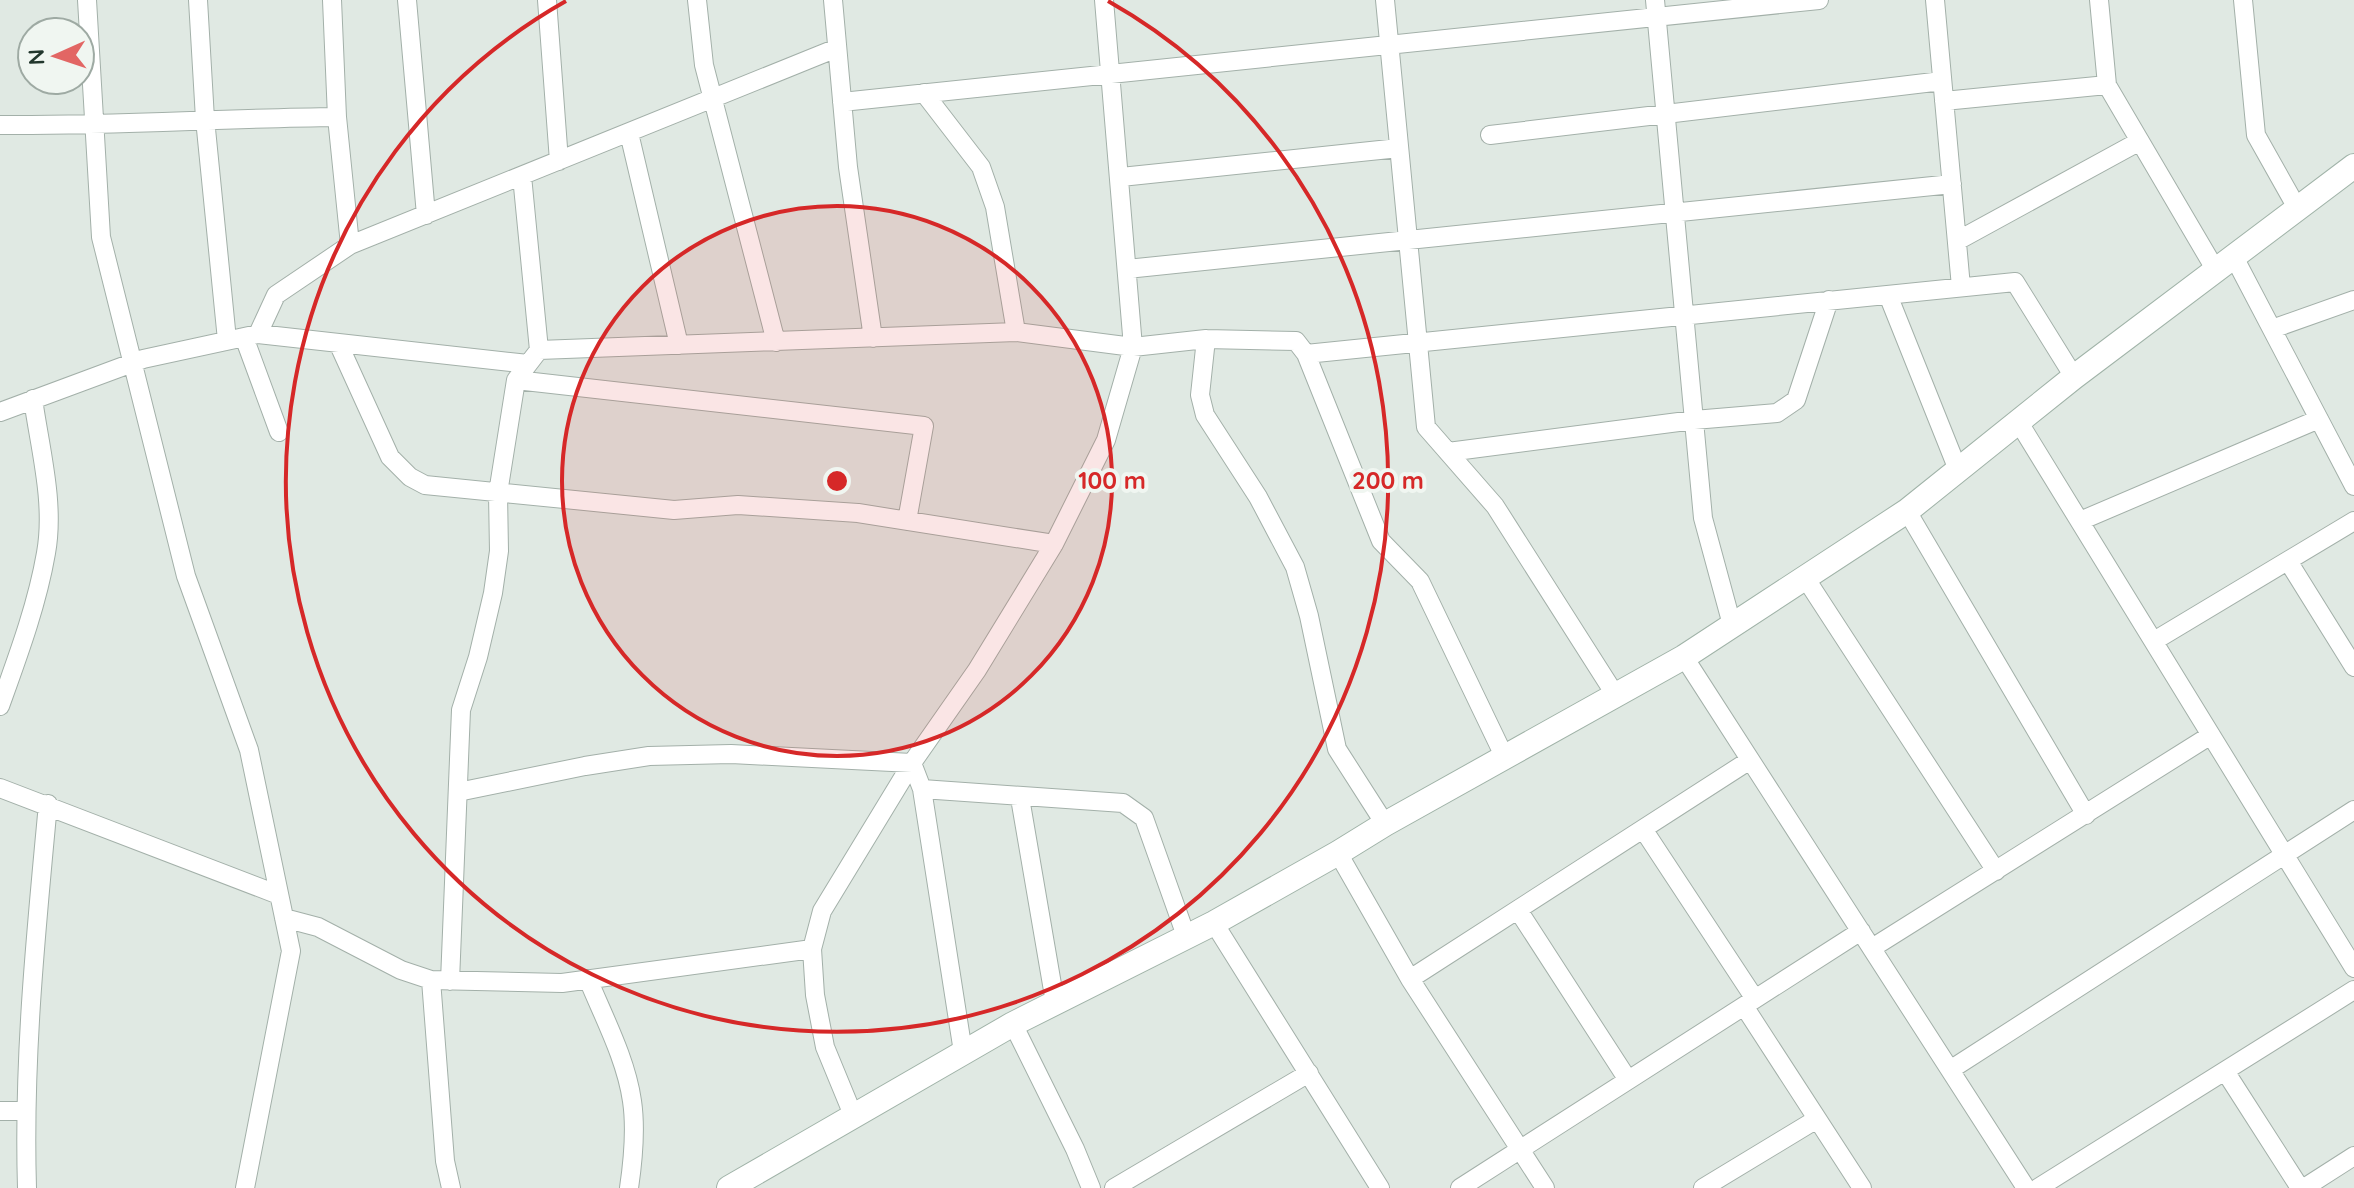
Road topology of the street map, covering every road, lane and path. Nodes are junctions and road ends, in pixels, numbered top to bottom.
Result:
1 (87, 0) edge
2 (198, 0) edge
3 (332, 0) edge
4 (407, 0) edge
5 (547, 0) edge
6 (697, 0) edge
7 (833, 0) edge
8 (1104, 0) edge
9 (1385, 0) edge
10 (1819, 0) edge
11 (1935, 0) edge
12 (2099, 0) edge
13 (2243, 0) edge
14 (1656, 8) edge
15 (1390, 44) junction
16 (837, 48) junction
17 (1111, 74) junction
18 (1942, 81) junction
19 (2107, 85) junction
20 (924, 93) junction
21 (712, 99) junction
22 (1944, 101) junction
23 (842, 102) junction
24 (1666, 114) junction
25 (337, 117) junction
26 (205, 119) junction
27 (0, 125) edge
28 (94, 126) junction
29 (629, 133) junction
30 (1490, 135) dead end
31 (2140, 141) junction
32 (1399, 148) junction
33 (559, 161) junction
34 (2354, 166) edge
35 (522, 176) junction
36 (1121, 177) junction
37 (1952, 184) junction
38 (2297, 208) junction
39 (1675, 212) junction
40 (426, 215) junction
41 (1408, 240) junction
42 (1957, 241) junction
43 (350, 245) junction
44 (2224, 262) junction
45 (1127, 269) junction
46 (1961, 287) junction
47 (1888, 295) junction
48 (1829, 300) junction
49 (2352, 305) edge
50 (1684, 315) junction
51 (2272, 329) junction
52 (1016, 332) junction
53 (243, 337) junction
54 (873, 338) junction
55 (1206, 339) junction
56 (1418, 341) junction
57 (776, 342) junction
58 (339, 345) junction
59 (679, 345) junction
60 (1133, 347) junction
61 (1306, 354) junction
62 (533, 357) junction
63 (131, 364) junction
64 (2074, 377) junction
65 (516, 380) junction
66 (33, 399) junction
67 (0, 412) edge
68 (2319, 419) junction
69 (1694, 420) junction
70 (2018, 421) junction
71 (279, 432) dead end
72 (1448, 452) junction
73 (1958, 470) junction
74 (2354, 486) edge
75 (498, 493) junction
76 (1907, 511) junction
77 (907, 521) junction
78 (2080, 521) junction
79 (2354, 521) edge
80 (1054, 544) junction
81 (2288, 561) junction
82 (1806, 579) junction
83 (1732, 625) junction
84 (2154, 641) junction
85 (1684, 657) junction
86 (2354, 667) edge
87 (1616, 696) junction
88 (0, 706) edge
89 (2211, 735) junction
90 (1505, 758) junction
91 (1750, 760) junction
92 (912, 763) junction
93 (0, 788) edge
94 (922, 789) junction
95 (458, 792) junction
96 (1020, 798) junction
97 (48, 804) junction
98 (2354, 810) edge
99 (2086, 815) junction
100 (1385, 824) junction
101 (1643, 829) junction
102 (1338, 853) junction
103 (2285, 855) junction
104 (1996, 871) junction
105 (279, 895) junction
106 (1518, 910) junction
107 (284, 918) junction
108 (1214, 923) junction
109 (1861, 931) junction
110 (1186, 936) junction
111 (1872, 948) junction
112 (812, 949) junction
113 (2354, 968) edge
114 (588, 979) junction
115 (1410, 979) junction
116 (440, 980) junction
117 (2354, 990) edge
118 (1055, 1002) junction
119 (1749, 1003) junction
120 (1013, 1024) junction
121 (963, 1052) junction
122 (1950, 1070) junction
123 (2225, 1071) junction
124 (1309, 1073) junction
125 (1628, 1080) junction
126 (0, 1111) edge
127 (24, 1111) junction
128 (853, 1115) junction
129 (1817, 1119) junction
130 (1520, 1150) junction
131 (2354, 1156) edge
132 (27, 1188) edge
133 (245, 1188) edge
134 (451, 1188) edge
135 (629, 1188) edge
136 (729, 1188) edge
137 (1091, 1188) edge
138 (1114, 1188) edge
139 (1380, 1188) edge
140 (1460, 1188) edge
141 (1545, 1188) edge
142 (1703, 1188) edge
143 (1862, 1188) edge
144 (2026, 1188) edge
145 (2038, 1188) edge
146 (2302, 1188) edge

1 - 28 street
2 - 26 street
3 - 25 street
4 - 40 street
5 - 33 street
6 - 21 street
7 - 16 street
8 - 17 street
9 - 15 street
10 - 14 street
11 - 18 street
12 - 19 street
13 - 38 street
14 - 15 street
14 - 24 street
15 - 17 street
15 - 32 street
16 - 21 street
16 - 23 street
17 - 20 street
17 - 36 street
18 - 22 street
18 - 24 street
19 - 22 street
19 - 31 street
20 - 23 street
20 - 52 street
21 - 29 street
21 - 57 street
22 - 37 street
23 - 54 street
24 - 30 street
24 - 39 street
25 - 26 street
25 - 43 street
26 - 28 street
26 - 53 street
27 - 28 street
28 - 63 street
29 - 33 street
29 - 59 street
31 - 42 street
31 - 44 street
32 - 36 street
32 - 41 street
33 - 35 street
34 - 38 main road
35 - 40 street
35 - 62 street
36 - 45 street
37 - 39 street
37 - 42 street
38 - 44 main road
39 - 41 street
39 - 50 street
40 - 43 street
41 - 45 street
41 - 56 street
42 - 46 street
43 - 53 street
44 - 51 street
44 - 64 main road
45 - 60 street
46 - 47 street
46 - 64 street
47 - 48 street
47 - 73 street
48 - 50 street
48 - 69 street
49 - 51 street
50 - 56 street
50 - 69 street
51 - 68 street
52 - 54 street
52 - 60 street
53 - 58 street
53 - 63 street
53 - 71 street
54 - 57 street
55 - 60 street
55 - 61 street
55 - 100 street
56 - 61 street
56 - 72 street
57 - 59 street
58 - 62 street
58 - 75 street
59 - 62 street
60 - 80 street
61 - 90 street
62 - 65 street
63 - 66 street
63 - 105 street
64 - 70 main road
65 - 75 street
65 - 77 street
66 - 67 street
66 - 88 street
68 - 74 street
68 - 78 street
69 - 72 street
69 - 83 street
70 - 73 main road
70 - 78 street
72 - 87 street
73 - 76 main road
75 - 77 street
75 - 95 street
76 - 82 main road
76 - 99 street
77 - 80 street
78 - 84 street
79 - 81 street
80 - 92 street
81 - 84 street
81 - 86 street
82 - 83 main road
82 - 104 street
83 - 85 main road
84 - 89 street
85 - 87 main road
85 - 91 street
87 - 90 main road
89 - 99 street
89 - 103 street
90 - 100 main road
91 - 101 street
91 - 109 street
92 - 94 street
92 - 95 street
92 - 112 street
93 - 97 street
94 - 96 street
94 - 121 street
95 - 116 street
96 - 110 street
96 - 118 street
97 - 105 street
97 - 127 street
98 - 103 street
99 - 104 street
100 - 102 main road
101 - 106 street
101 - 119 street
102 - 108 main road
102 - 115 street
103 - 113 street
103 - 122 street
104 - 111 street
105 - 107 street
106 - 115 street
106 - 125 street
107 - 116 street
107 - 133 street
108 - 110 main road
108 - 124 street
109 - 111 street
109 - 119 street
110 - 118 main road
111 - 122 street
112 - 114 street
112 - 128 street
114 - 116 street
114 - 135 street
115 - 130 street
116 - 134 street
117 - 123 street
118 - 120 main road
119 - 125 street
119 - 129 street
120 - 121 main road
120 - 137 street
121 - 128 main road
122 - 144 street
123 - 145 street
123 - 146 street
124 - 138 street
124 - 139 street
125 - 130 street
126 - 127 street
127 - 132 street
128 - 136 main road
129 - 142 street
129 - 143 street
130 - 140 street
130 - 141 street
131 - 146 street

